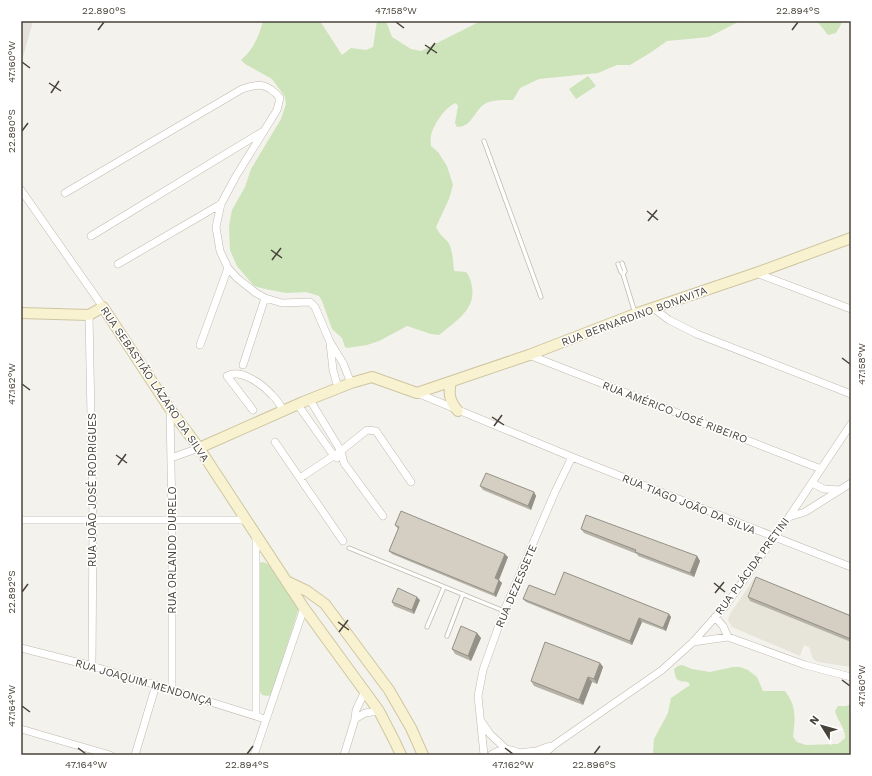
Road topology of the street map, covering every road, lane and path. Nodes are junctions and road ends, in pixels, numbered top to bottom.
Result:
1 (264, 131) junction
2 (484, 141) dead end
3 (21, 190) edge
4 (65, 193) dead end
5 (221, 204) junction
6 (91, 236) dead end
7 (851, 238) edge
8 (620, 263) dead end
9 (118, 264) dead end
10 (228, 268) junction
11 (756, 273) junction
12 (541, 296) dead end
13 (265, 298) junction
14 (103, 307) junction
15 (653, 308) junction
16 (851, 309) edge
17 (21, 314) edge
18 (635, 314) junction
19 (89, 315) junction
20 (330, 342) junction
21 (200, 345) dead end
22 (529, 355) junction
23 (243, 365) dead end
24 (451, 382) junction
25 (351, 383) junction
26 (338, 388) junction
27 (417, 393) junction
28 (851, 394) edge
29 (310, 400) junction
30 (298, 405) junction
31 (170, 409) junction
32 (253, 410) dead end
33 (284, 411) junction
34 (458, 411) junction
35 (851, 424) edge
36 (275, 442) dead end
37 (199, 448) junction
38 (341, 451) junction
39 (334, 456) junction
40 (572, 457) junction
41 (171, 458) junction
42 (344, 463) junction
43 (821, 469) junction
44 (300, 478) junction
45 (411, 482) dead end
46 (812, 483) junction
47 (851, 483) edge
48 (840, 490) junction
49 (383, 516) dead end
50 (789, 516) junction
51 (21, 520) edge
52 (93, 520) junction
53 (172, 520) junction
54 (247, 520) junction
55 (256, 536) junction
56 (774, 537) junction
57 (343, 541) dead end
58 (349, 548) dead end
59 (851, 567) edge
60 (286, 581) junction
61 (444, 587) junction
62 (463, 594) junction
63 (304, 608) junction
64 (504, 611) junction
65 (715, 617) junction
66 (428, 626) dead end
67 (447, 636) dead end
68 (728, 637) junction
69 (693, 642) junction
70 (21, 648) edge
71 (92, 666) junction
72 (851, 677) edge
73 (156, 685) junction
74 (172, 690) junction
75 (365, 691) junction
76 (379, 711) junction
77 (256, 716) junction
78 (266, 719) junction
79 (355, 719) junction
80 (480, 719) junction
81 (21, 729) edge
82 (554, 745) junction
83 (506, 749) junction
84 (520, 754) edge
85 (110, 755) edge
86 (135, 755) edge
87 (254, 755) edge
88 (344, 755) edge
89 (401, 755) edge
90 (424, 755) edge
91 (484, 755) edge
92 (491, 755) edge
93 (543, 755) edge

1 - 4 street
1 - 5 street
1 - 6 street
2 - 12 lane
3 - 14 street, RUA SEBASTIÃO LÁZARO DA SILVA
5 - 9 street
5 - 10 street
7 - 11 street, RUA BERNARDINO BONAVITA
8 - 18 lane
10 - 13 street
10 - 21 street
11 - 15 street, RUA BERNARDINO BONAVITA
11 - 16 street
13 - 20 street
13 - 23 street
14 - 19 street
14 - 31 street, RUA SEBASTIÃO LÁZARO DA SILVA
15 - 18 street, RUA BERNARDINO BONAVITA
15 - 28 street
17 - 19 street
18 - 22 street, RUA BERNARDINO BONAVITA
19 - 52 street, RUA JOÃO JOSÉ RODRIGUES
20 - 25 street
20 - 26 street
22 - 24 street, RUA BERNARDINO BONAVITA
22 - 43 street, RUA AMÉRICO JOSÉ RIBEIRO
24 - 27 street, RUA BERNARDINO BONAVITA
24 - 34 street
25 - 26 street
25 - 27 street
26 - 29 street
27 - 34 street, RUA TIAGO JOÃO DA SILVA
29 - 30 street
29 - 38 street
30 - 33 street
30 - 39 street
31 - 37 street, RUA SEBASTIÃO LÁZARO DA SILVA
31 - 41 street, RUA ORLANDO DURELO
32 - 33 street
33 - 37 street
34 - 40 street, RUA TIAGO JOÃO DA SILVA
35 - 43 street, RUA PLÁCIDA PRETINI
36 - 44 street
37 - 41 street
37 - 54 street, RUA SEBASTIÃO LÁZARO DA SILVA
38 - 39 street
38 - 42 street
38 - 45 street
39 - 42 street
39 - 44 street
40 - 56 street, RUA TIAGO JOÃO DA SILVA
40 - 64 street, RUA DEZESSETE
41 - 53 street, RUA ORLANDO DURELO
42 - 49 street
43 - 46 street, RUA PLÁCIDA PRETINI
44 - 57 street
46 - 48 street
46 - 50 street, RUA PLÁCIDA PRETINI
47 - 48 street
48 - 50 street
50 - 56 street, RUA PLÁCIDA PRETINI
51 - 52 street
52 - 53 street
52 - 71 street, RUA JOÃO JOSÉ RODRIGUES
53 - 54 street
53 - 74 street, RUA ORLANDO DURELO
54 - 55 street, RUA SEBASTIÃO LÁZARO DA SILVA
55 - 60 street, RUA SEBASTIÃO LÁZARO DA SILVA
55 - 77 street
56 - 59 street, RUA TIAGO JOÃO DA SILVA
56 - 65 street, RUA PLÁCIDA PRETINI
58 - 61 lane
60 - 63 street, RUA SEBASTIÃO LÁZARO DA SILVA
60 - 90 street
61 - 62 lane
61 - 66 lane
62 - 64 lane
62 - 67 lane
63 - 75 street, RUA SEBASTIÃO LÁZARO DA SILVA
63 - 78 street
64 - 80 street, RUA DEZESSETE
65 - 68 street
65 - 69 street, RUA PLÁCIDA PRETINI
68 - 69 street
68 - 72 street
69 - 82 street, RUA PLÁCIDA PRETINI
70 - 71 street, RUA JOAQUIM MENDONÇA
71 - 73 street, RUA JOAQUIM MENDONÇA
73 - 74 street, RUA JOAQUIM MENDONÇA
73 - 86 street
74 - 77 street, RUA JOAQUIM MENDONÇA
75 - 76 street, RUA SEBASTIÃO LÁZARO DA SILVA
75 - 79 street
76 - 79 street
76 - 89 street, RUA SEBASTIÃO LÁZARO DA SILVA
77 - 78 street, RUA JOAQUIM MENDONÇA
78 - 87 street
79 - 88 street
80 - 83 street
80 - 91 street, RUA DEZESSETE
81 - 85 street
82 - 84 street, RUA PLÁCIDA PRETINI
82 - 93 street, RUA PLÁCIDA PRETINI
83 - 84 street, RUA PLÁCIDA PRETINI
83 - 92 street

